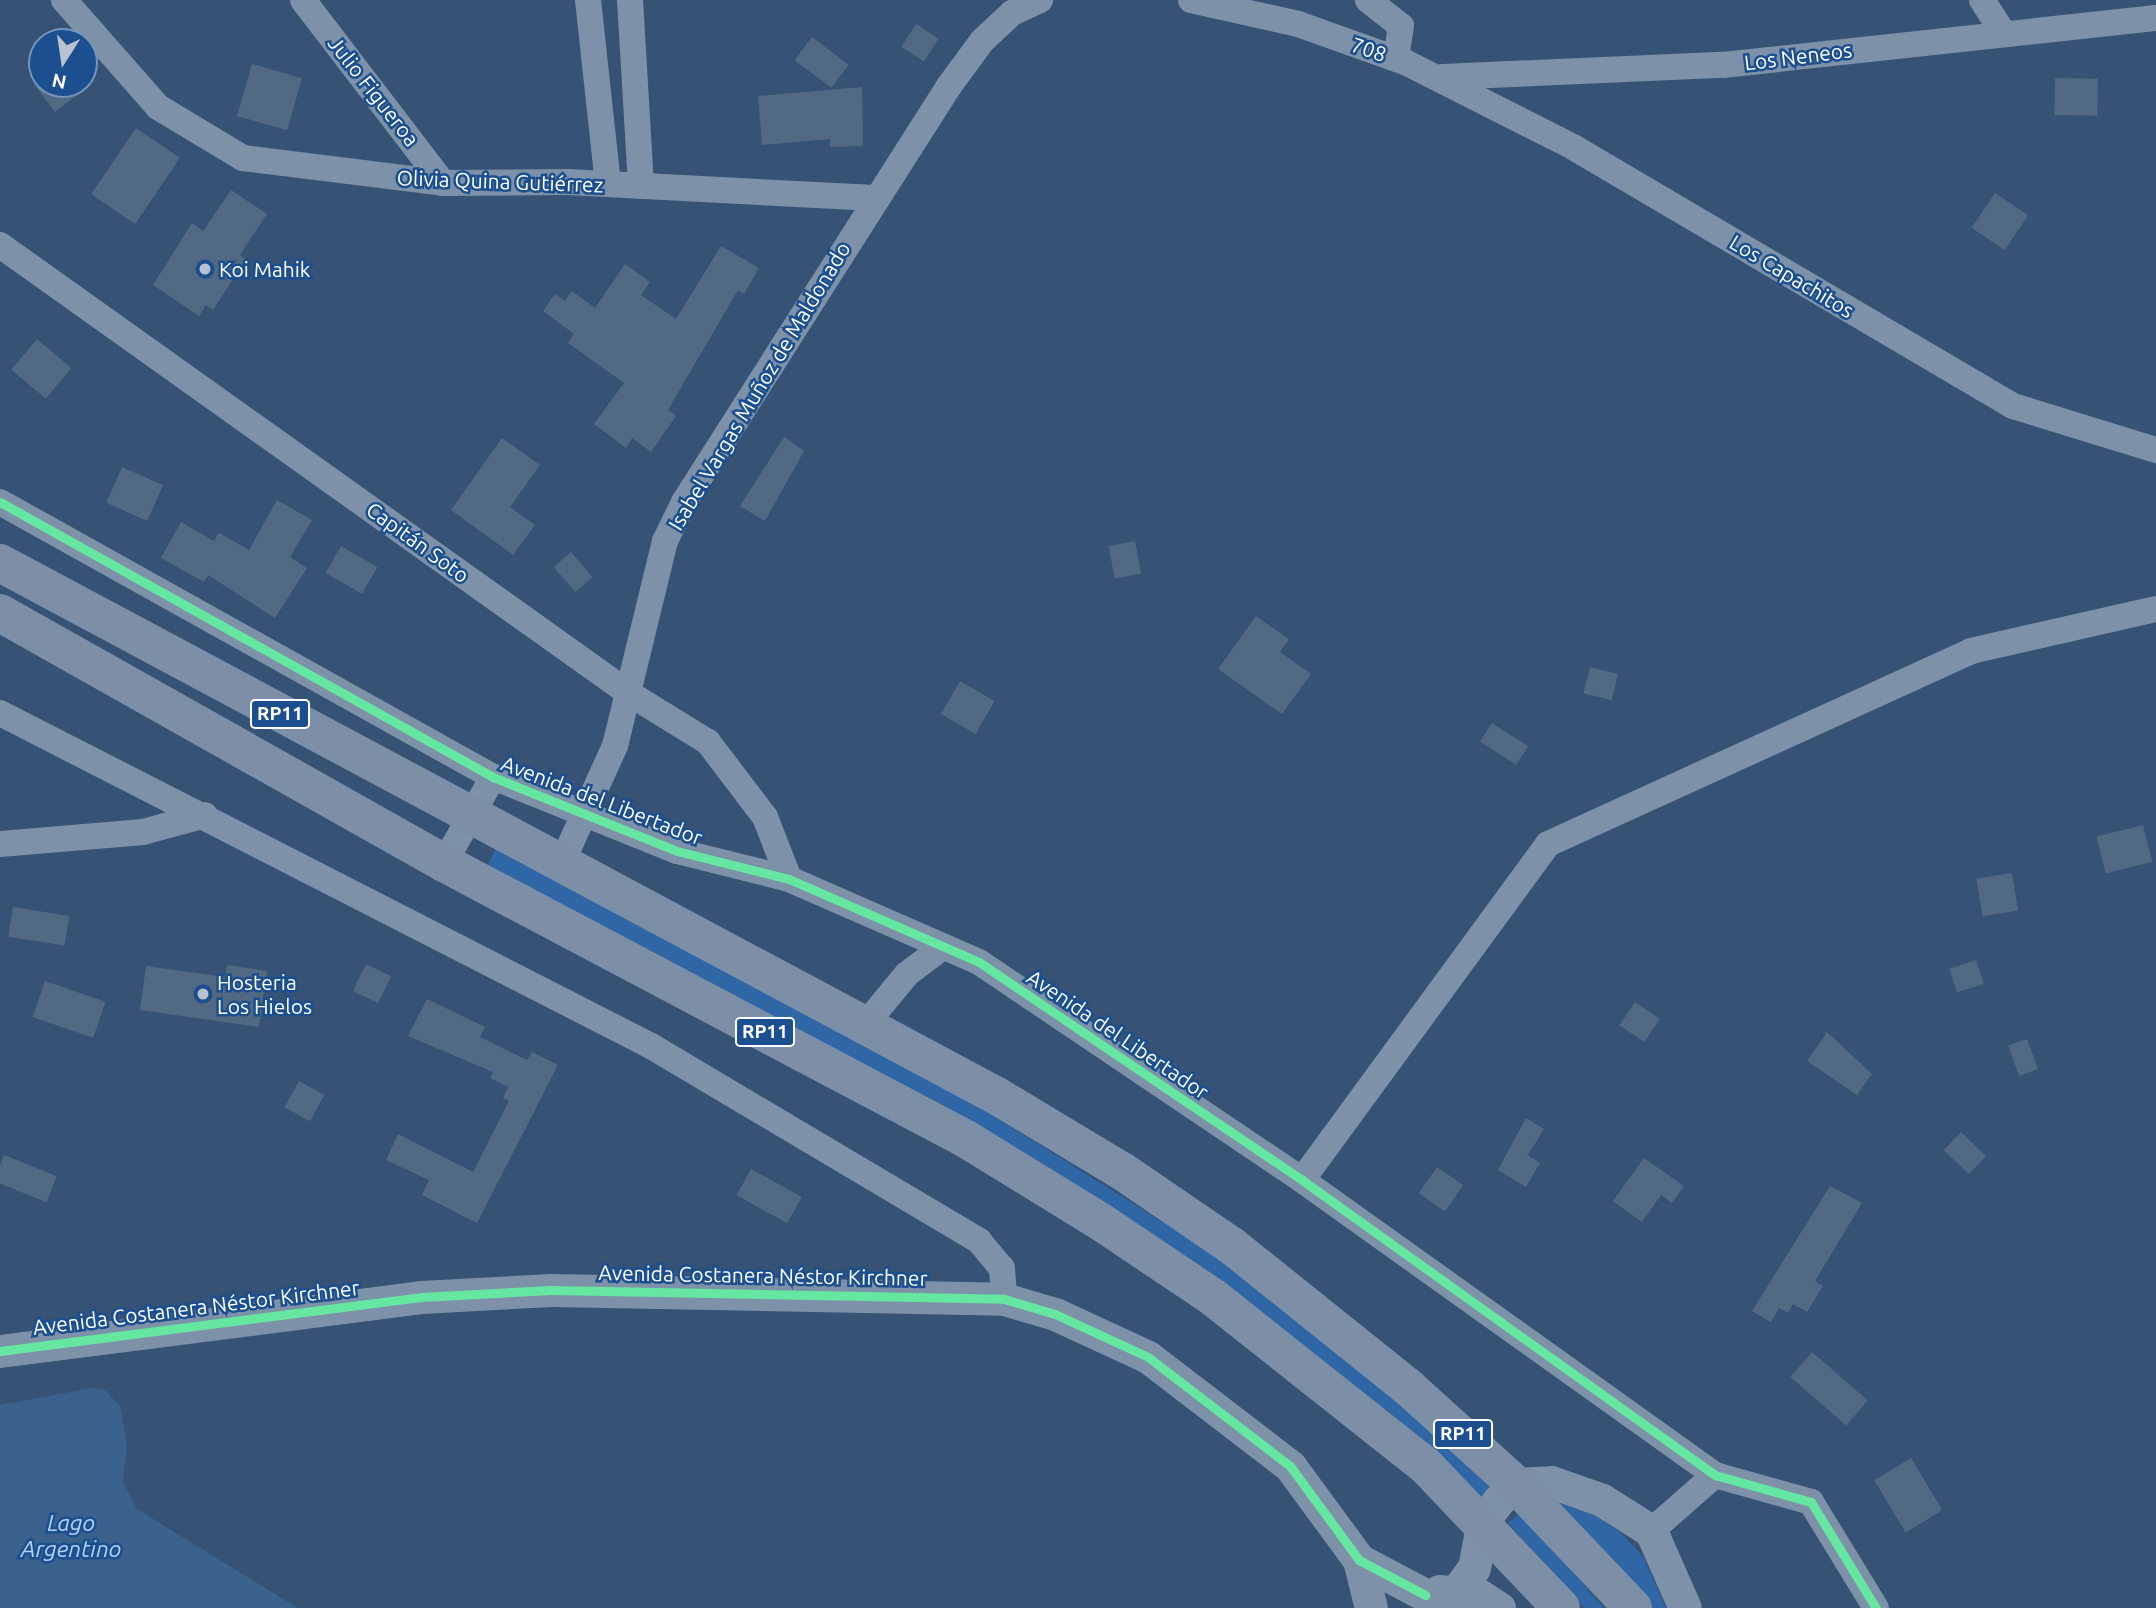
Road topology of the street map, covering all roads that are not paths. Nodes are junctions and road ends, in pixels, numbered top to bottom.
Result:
1 (64, 0) edge
2 (303, 0) edge
3 (588, 0) edge
4 (631, 0) edge
5 (1040, 0) edge
6 (1191, 0) edge
7 (1368, 0) edge
8 (1982, 0) edge
9 (2156, 18) edge
10 (2003, 32) junction
11 (1396, 59) junction
12 (1438, 78) junction
13 (443, 183) junction
14 (608, 184) junction
15 (641, 186) junction
16 (875, 198) junction
17 (0, 245) edge
18 (2156, 450) edge
19 (0, 502) edge
20 (0, 563) edge
21 (2156, 609) edge
22 (0, 613) edge
23 (630, 694) junction
24 (0, 713) edge
25 (493, 777) junction
26 (580, 813) junction
27 (205, 815) junction
28 (469, 817) junction
29 (0, 844) edge
30 (444, 863) junction
31 (560, 867) junction
32 (789, 879) junction
33 (944, 946) junction
34 (864, 1026) junction
35 (1302, 1180) junction
36 (1003, 1299) junction
37 (0, 1351) edge
38 (1715, 1475) junction
39 (1515, 1484) junction
40 (1483, 1521) junction
41 (1651, 1531) junction
42 (1359, 1560) junction
43 (1458, 1589) junction
44 (1415, 1601) edge
45 (1371, 1608) edge
46 (1499, 1608) edge
47 (1561, 1608) edge
48 (1633, 1608) edge
49 (1685, 1608) edge
50 (1876, 1608) edge

1 - 13 street, Olivia Quina Gutiérrez
2 - 13 street, Julio Figueroa
3 - 14 street
4 - 15 street
5 - 16 street, Isabel Vargas Muñoz de Maldonado
6 - 11 street, 708
7 - 11 street
8 - 10 street
9 - 10 street, Los Neneos
10 - 12 street, Los Neneos
11 - 12 street, 708
12 - 18 street, Los Capachitos
13 - 14 street, Olivia Quina Gutiérrez
14 - 15 street, Olivia Quina Gutiérrez
15 - 16 street, Olivia Quina Gutiérrez
16 - 23 street, Isabel Vargas Muñoz de Maldonado
17 - 23 street, Capitán Soto
19 - 25 street, Avenida del Libertador
20 - 28 main road, RP11
21 - 35 street
22 - 30 main road, RP11
23 - 26 street, Isabel Vargas Muñoz de Maldonado
23 - 32 street, Capitán Soto
24 - 27 street
25 - 26 street, Avenida del Libertador
25 - 28 street
26 - 31 street, Isabel Vargas Muñoz de Maldonado
26 - 32 street, Avenida del Libertador
27 - 29 street
27 - 36 street
28 - 30 street
28 - 31 main road, RP11
30 - 40 main road, RP11
31 - 34 main road, RP11
32 - 33 street, Avenida del Libertador
33 - 34 street
33 - 35 street, Avenida del Libertador
34 - 39 main road, RP11
35 - 38 street, Avenida del Libertador
36 - 37 street, Avenida Costanera Néstor Kirchner
36 - 42 street, Avenida Costanera Néstor Kirchner
38 - 41 street
38 - 50 street, Avenida del Libertador
39 - 40 street
39 - 41 street
39 - 48 main road, RP11
40 - 43 street
40 - 47 main road, RP11
41 - 49 street
42 - 44 street, Avenida Costanera Néstor Kirchner
42 - 45 street
43 - 44 street
43 - 46 street

